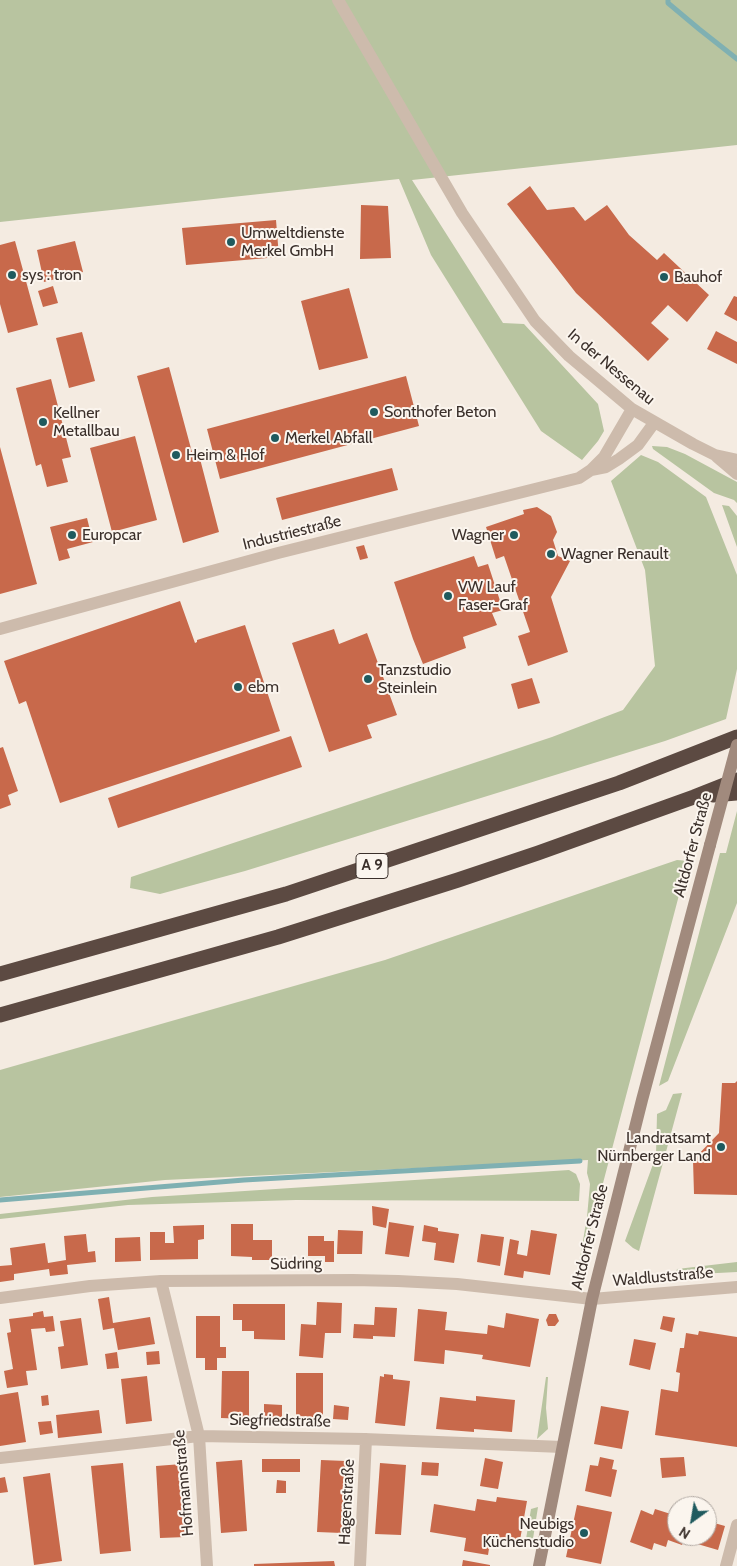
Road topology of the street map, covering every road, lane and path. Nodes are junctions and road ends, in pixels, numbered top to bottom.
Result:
1 (338, 0) edge
2 (632, 409) junction
3 (654, 423) junction
4 (715, 455) junction
5 (737, 460) edge
6 (591, 470) junction
7 (737, 474) edge
8 (0, 629) edge
9 (737, 737) edge
10 (737, 745) edge
11 (737, 780) edge
12 (737, 793) edge
13 (694, 797) junction
14 (0, 974) edge
15 (0, 1015) edge
16 (161, 1280) junction
17 (737, 1286) edge
18 (0, 1298) edge
19 (592, 1299) junction
20 (200, 1436) junction
21 (366, 1439) junction
22 (562, 1447) junction
23 (0, 1458) edge
24 (737, 1525) edge
25 (207, 1566) edge
26 (360, 1566) edge
27 (539, 1566) edge
28 (726, 1566) edge

1 - 2 street, In der Nessenau
2 - 3 street, In der Nessenau
2 - 6 street, Industriestraße
3 - 4 street, In der Nessenau
3 - 6 street, Industriestraße
4 - 5 street, In der Nessenau
4 - 7 street, In der Nessenau
6 - 8 street, Industriestraße
9 - 14 highway, A 9
10 - 19 main road, Altdorfer Straße, bridge
11 - 13 highway, A 9
12 - 13 highway
13 - 15 highway, A 9
16 - 18 street, Südring
16 - 19 street, Südring
16 - 20 street, Hofmannstraße
17 - 19 street, Waldluststraße
19 - 22 main road, Altdorfer Straße
20 - 21 street, Siegfriedstraße
20 - 23 street, Siegfriedstraße
20 - 25 street, Hofmannstraße
21 - 22 street, Siegfriedstraße
21 - 26 street, Hagenstraße
22 - 27 main road, Altdorfer Straße
24 - 28 street

